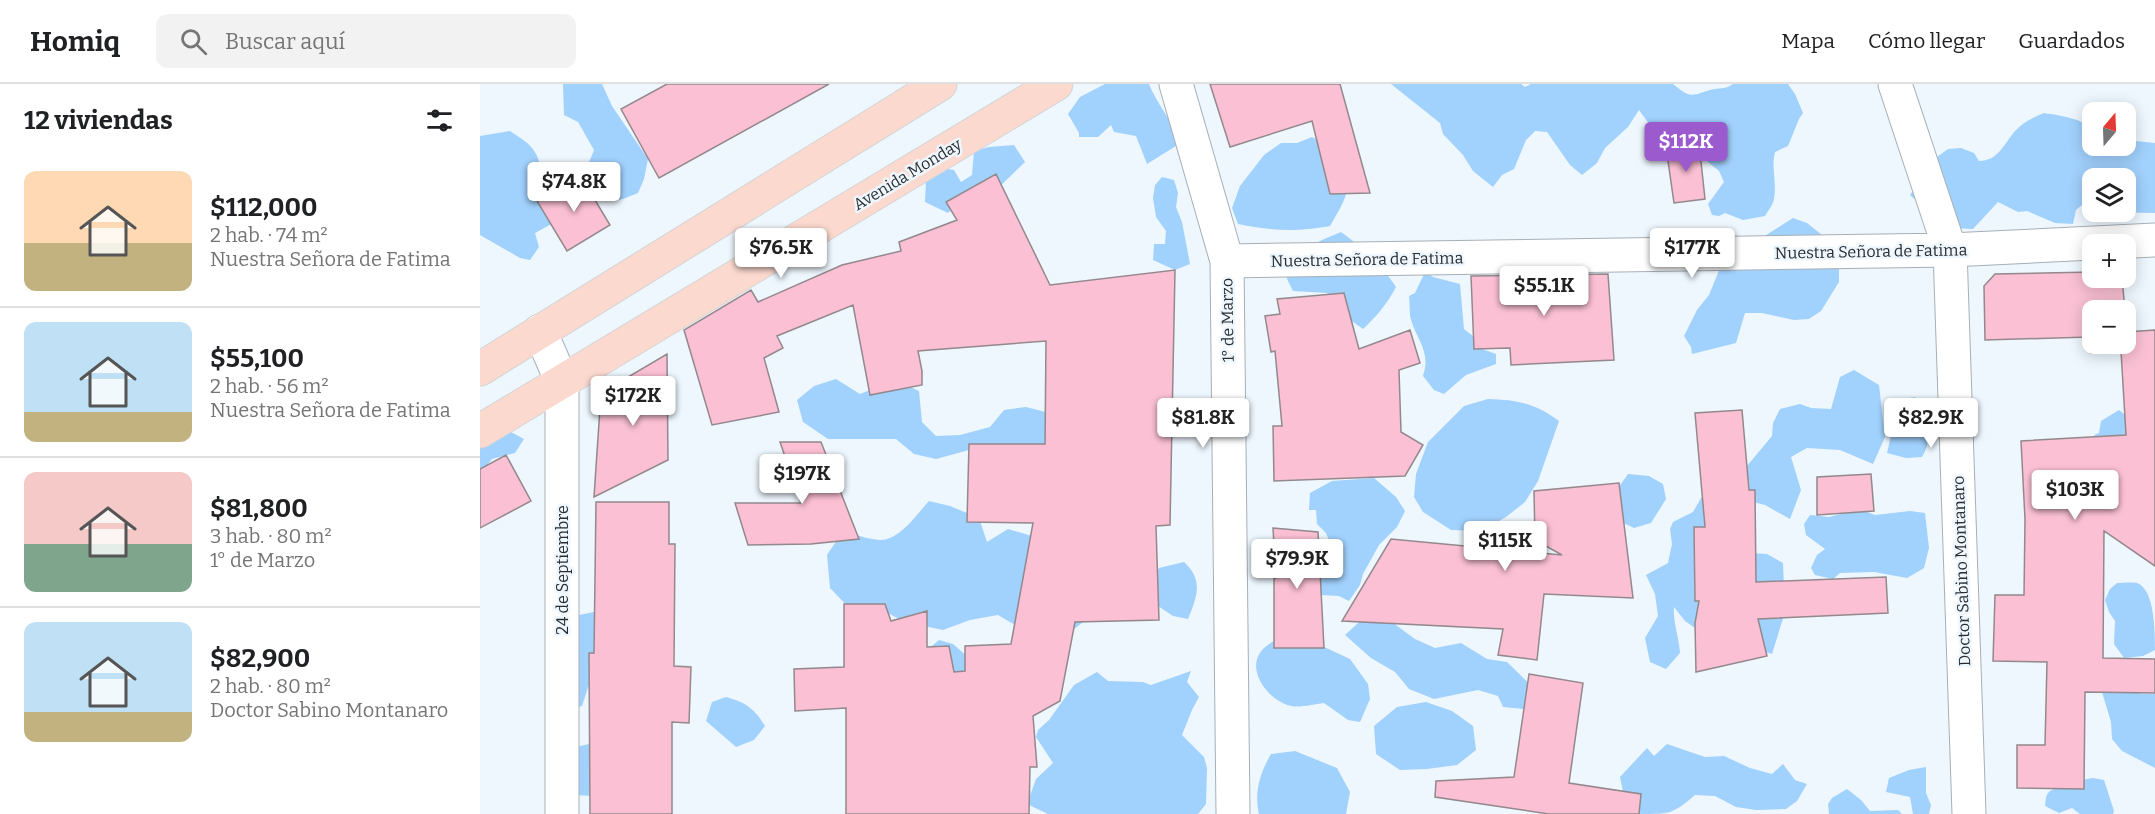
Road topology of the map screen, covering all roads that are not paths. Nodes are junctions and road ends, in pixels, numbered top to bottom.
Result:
1 (940, 84) edge
2 (1056, 84) edge
3 (1176, 84) edge
4 (1895, 84) edge
5 (2155, 240) edge
6 (1950, 250) junction
7 (1227, 261) junction
8 (540, 331) junction
9 (480, 369) edge
10 (562, 382) junction
11 (480, 431) edge
12 (562, 814) edge
13 (1233, 814) edge
14 (1969, 814) edge

1 - 8 main road
2 - 10 main road, Avenida Monday
3 - 7 street, 1° de Marzo
4 - 6 street, Doctor Sabino Montanaro
5 - 6 street, Nuestra Señora de Fatima
6 - 7 street, Nuestra Señora de Fatima
6 - 14 street, Doctor Sabino Montanaro
7 - 13 street, 1° de Marzo
8 - 9 main road
8 - 10 street, 24 de Septiembre
10 - 11 main road, Avenida Monday
10 - 12 street, 24 de Septiembre

